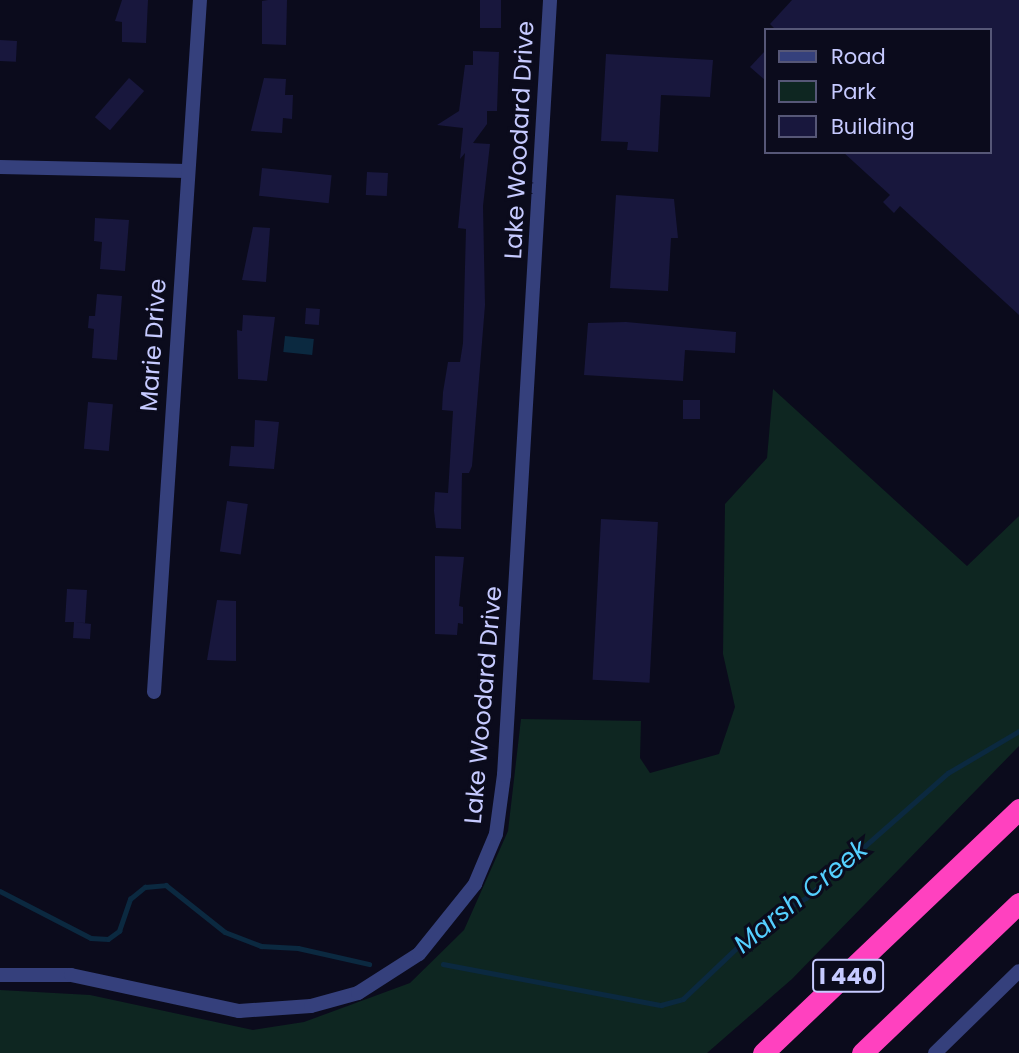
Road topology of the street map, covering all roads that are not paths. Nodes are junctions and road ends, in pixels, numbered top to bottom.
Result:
1 (200, 0) edge
2 (551, 0) edge
3 (0, 166) edge
4 (187, 171) junction
5 (154, 692) dead end
6 (1019, 808) edge
7 (1019, 903) edge
8 (1019, 971) edge
9 (0, 975) edge
10 (763, 1053) edge
11 (862, 1053) edge
12 (935, 1053) edge

1 - 4 street, Marie Drive
2 - 9 street, Lake Woodard Drive
3 - 4 street
4 - 5 street, Marie Drive
6 - 10 highway, I 440
7 - 11 highway, I 440
8 - 12 street

